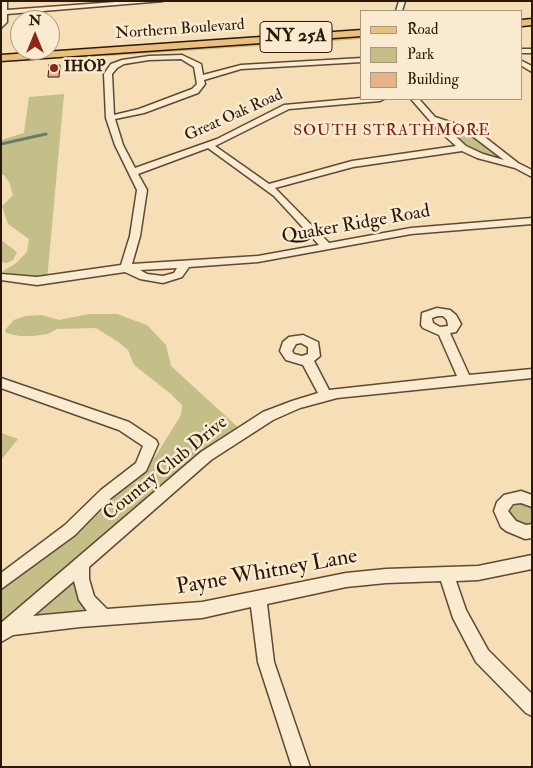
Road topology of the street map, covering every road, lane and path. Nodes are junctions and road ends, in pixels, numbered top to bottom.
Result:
1 (4, 1) edge
2 (160, 1) edge
3 (3, 12) junction
4 (1, 26) edge
5 (360, 33) edge
6 (146, 47) junction
7 (1, 58) edge
8 (149, 58) junction
9 (360, 60) edge
10 (201, 78) junction
11 (368, 100) edge
12 (416, 100) edge
13 (110, 118) junction
14 (434, 120) junction
15 (209, 144) junction
16 (463, 148) junction
17 (518, 166) junction
18 (134, 172) junction
19 (532, 174) edge
20 (269, 187) junction
21 (532, 221) edge
22 (327, 247) junction
23 (126, 268) junction
24 (1, 277) edge
25 (444, 332) dead end
26 (306, 360) dead end
27 (532, 373) edge
28 (465, 380) junction
29 (1, 384) edge
30 (325, 395) junction
31 (532, 501) edge
32 (532, 532) edge
33 (532, 562) edge
34 (82, 563) junction
35 (446, 574) junction
36 (1, 582) edge
37 (258, 600) junction
38 (104, 617) junction
39 (6, 631) edge
40 (532, 707) edge
41 (301, 767) edge

1 - 3 street
2 - 3 street
3 - 4 street
5 - 6 main road, Northern Boulevard / NY 25A
6 - 7 main road, Northern Boulevard / NY 25A
6 - 8 street
8 - 10 street
8 - 13 street
9 - 10 street
10 - 13 street
11 - 15 street, Great Oak Road
12 - 14 street
13 - 18 street
14 - 16 street
14 - 17 street
15 - 18 street, Great Oak Road
15 - 20 street
16 - 17 street
16 - 20 street
17 - 19 street
18 - 23 street
20 - 22 street
21 - 22 street, Quaker Ridge Road
22 - 23 street, Quaker Ridge Road
23 - 24 street
25 - 28 street
26 - 30 street
27 - 28 street, Country Club Drive
28 - 30 street, Country Club Drive
29 - 36 street
30 - 34 street, Country Club Drive
31 - 32 street
33 - 35 street, Payne Whitney Lane
34 - 38 street
34 - 39 street, Country Club Drive
35 - 37 street, Payne Whitney Lane
35 - 40 street
37 - 38 street, Payne Whitney Lane
37 - 41 street
38 - 39 street, Payne Whitney Lane

